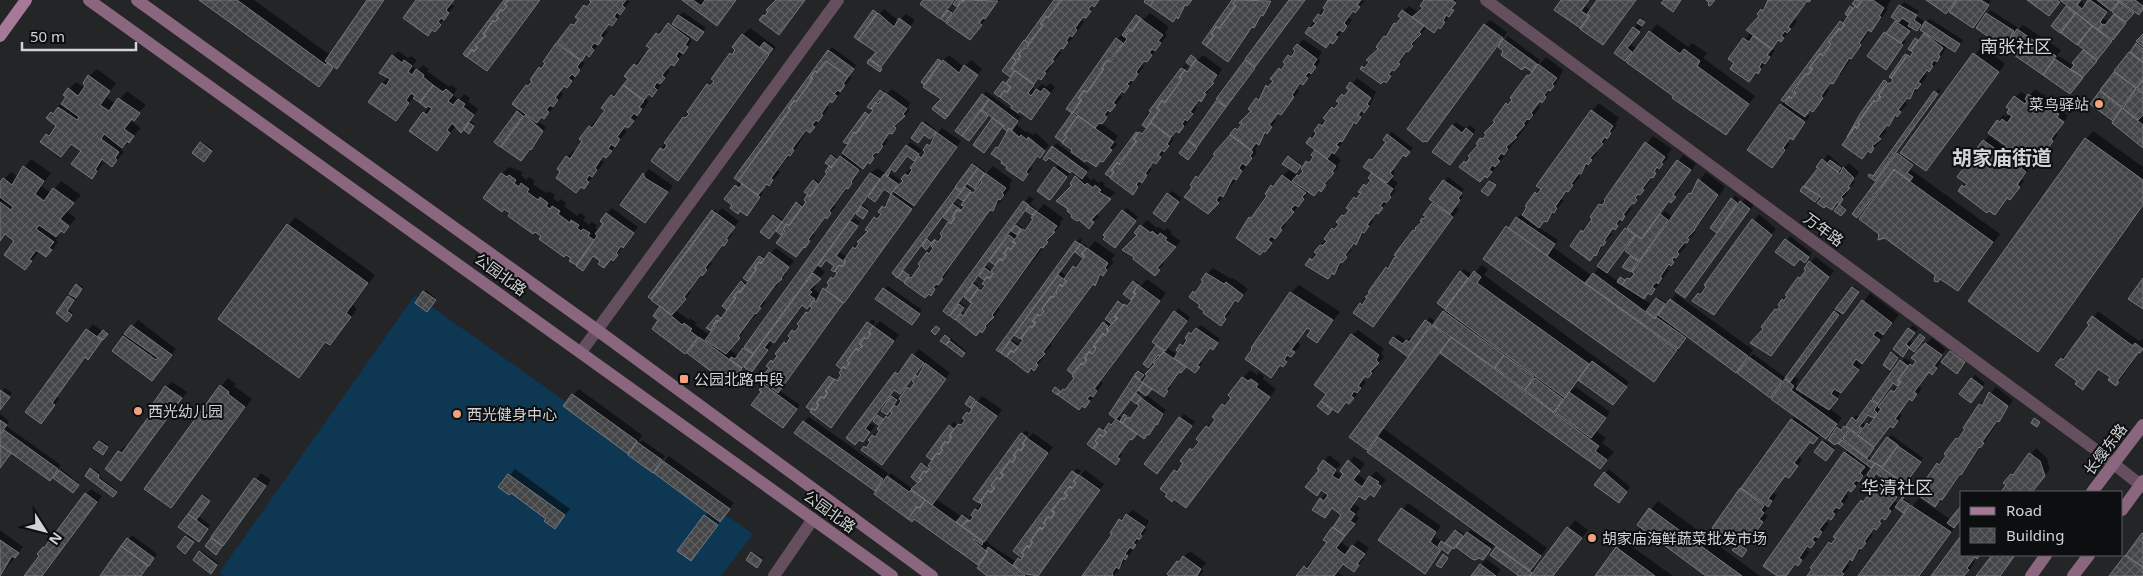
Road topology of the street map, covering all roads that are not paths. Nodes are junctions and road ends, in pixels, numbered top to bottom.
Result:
1 (26, 0) edge
2 (89, 0) edge
3 (138, 0) edge
4 (838, 0) edge
5 (1486, 0) edge
6 (0, 36) edge
7 (597, 330) junction
8 (581, 352) junction
9 (2143, 425) edge
10 (2114, 463) junction
11 (2142, 484) edge
12 (2093, 491) edge
13 (2123, 509) edge
14 (813, 519) junction
15 (2045, 556) edge
16 (2088, 556) edge
17 (774, 576) edge
18 (892, 576) edge
19 (932, 576) edge
20 (2031, 576) edge
21 (2073, 576) edge

1 - 6 main road
2 - 8 main road, 公园北路
3 - 7 main road, 公园北路
4 - 7 street
5 - 10 street, 万年路
7 - 8 street
7 - 19 main road, 公园北路
8 - 14 main road, 公园北路
9 - 10 main road, 长缨东路
10 - 11 street, 万年路
10 - 12 main road, 长缨东路
11 - 13 main road
14 - 17 street
14 - 18 main road, 公园北路
15 - 20 main road
16 - 21 main road

